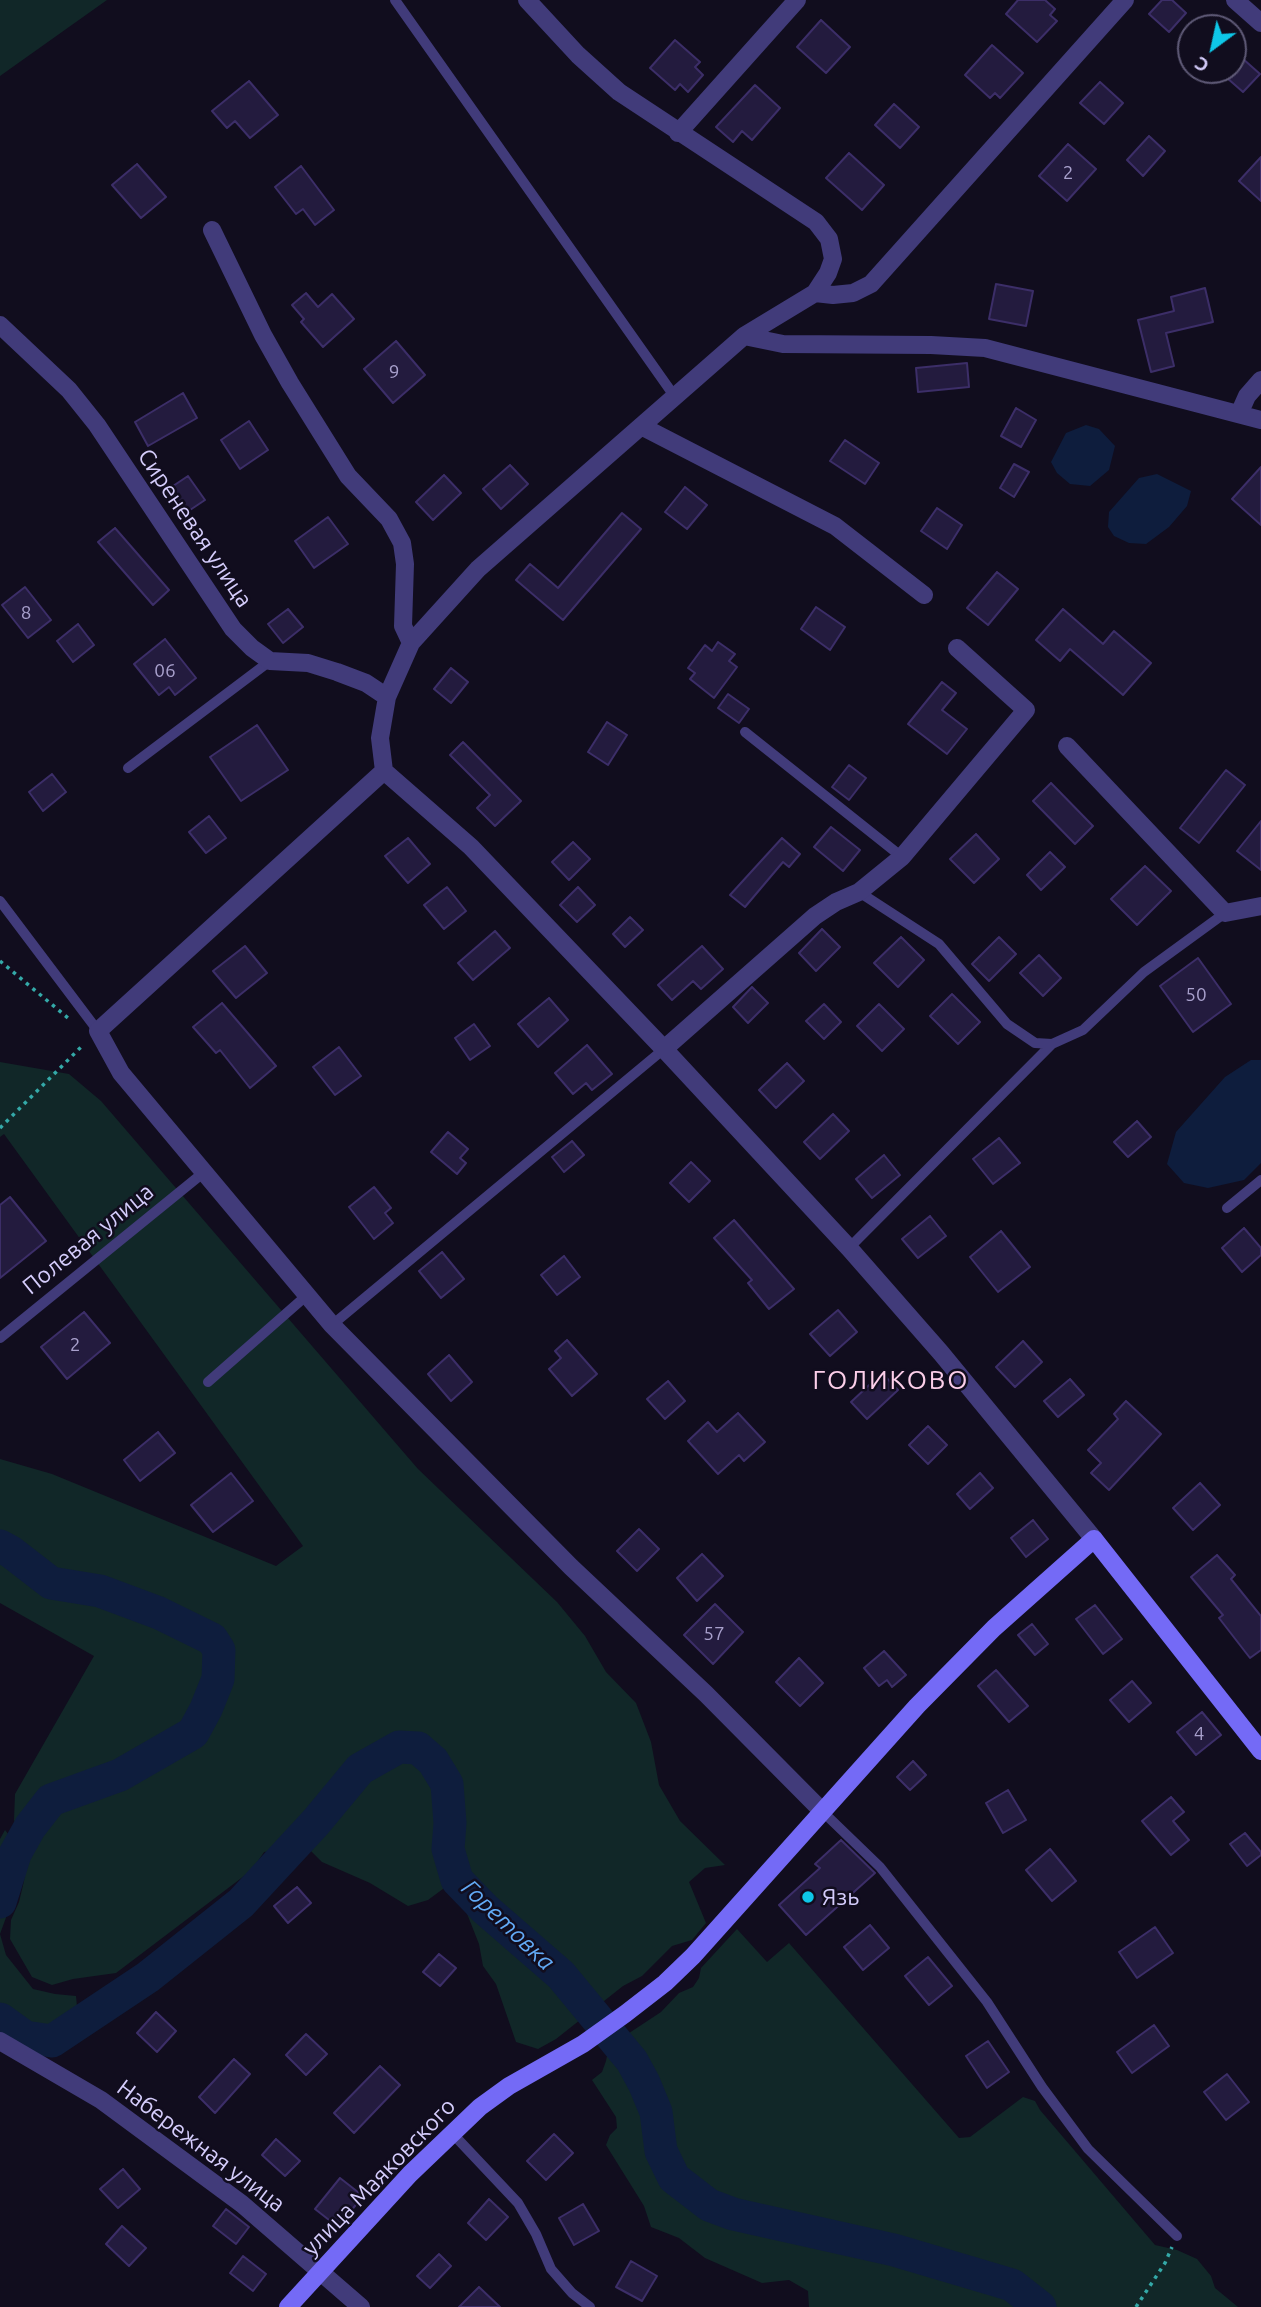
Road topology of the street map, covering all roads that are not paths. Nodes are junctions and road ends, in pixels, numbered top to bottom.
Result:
1 (395, 0) edge
2 (527, 0) edge
3 (797, 0) edge
4 (1125, 0) edge
5 (1235, 0) edge
6 (1261, 23) edge
7 (678, 132) junction
8 (212, 230) dead end
9 (815, 293) junction
10 (0, 325) edge
11 (744, 337) junction
12 (1261, 380) edge
13 (674, 397) junction
14 (1239, 414) junction
15 (1261, 420) edge
16 (641, 426) junction
17 (924, 595) dead end
18 (411, 643) junction
19 (957, 648) dead end
20 (270, 661) junction
21 (387, 697) junction
22 (745, 732) dead end
23 (1067, 746) dead end
24 (128, 768) dead end
25 (384, 771) junction
26 (902, 857) junction
27 (859, 892) junction
28 (0, 901) edge
29 (1261, 906) edge
30 (1226, 913) junction
31 (98, 1031) junction
32 (1052, 1044) junction
33 (664, 1049) junction
34 (203, 1173) junction
35 (1261, 1180) edge
36 (1227, 1208) dead end
37 (849, 1248) junction
38 (306, 1296) junction
39 (332, 1325) junction
40 (0, 1338) edge
41 (208, 1382) dead end
42 (1094, 1539) junction
43 (1261, 1751) edge
44 (822, 1811) junction
45 (0, 2041) edge
46 (452, 2133) junction
47 (1177, 2236) road end
48 (322, 2273) junction
49 (288, 2307) edge
50 (361, 2307) edge
51 (590, 2307) edge

1 - 13 lane
2 - 7 street
3 - 7 street
4 - 9 street
5 - 6 street
7 - 9 street
8 - 18 street
9 - 11 street
10 - 20 street, Сиреневая улица
11 - 13 street
11 - 14 street
12 - 14 street
13 - 16 street
14 - 15 street
16 - 17 street
16 - 18 street
18 - 21 street
19 - 26 street
20 - 21 street
20 - 24 lane
21 - 25 street
22 - 26 lane
23 - 30 street
25 - 31 street
25 - 33 street
26 - 27 street
27 - 32 lane
27 - 33 street
28 - 31 lane
29 - 30 street
30 - 32 lane
31 - 34 street
32 - 37 lane
33 - 37 street
33 - 39 lane
34 - 38 street
34 - 40 lane, Полевая улица
35 - 36 lane
37 - 42 street
38 - 39 street
38 - 41 lane
39 - 44 street
42 - 43 street
42 - 44 street, улица Маяковского
44 - 46 street, улица Маяковского
44 - 47 lane
45 - 48 street, Набережная улица
46 - 48 street, улица Маяковского
46 - 51 lane
48 - 49 street, улица Маяковского
48 - 50 street, Набережная улица

